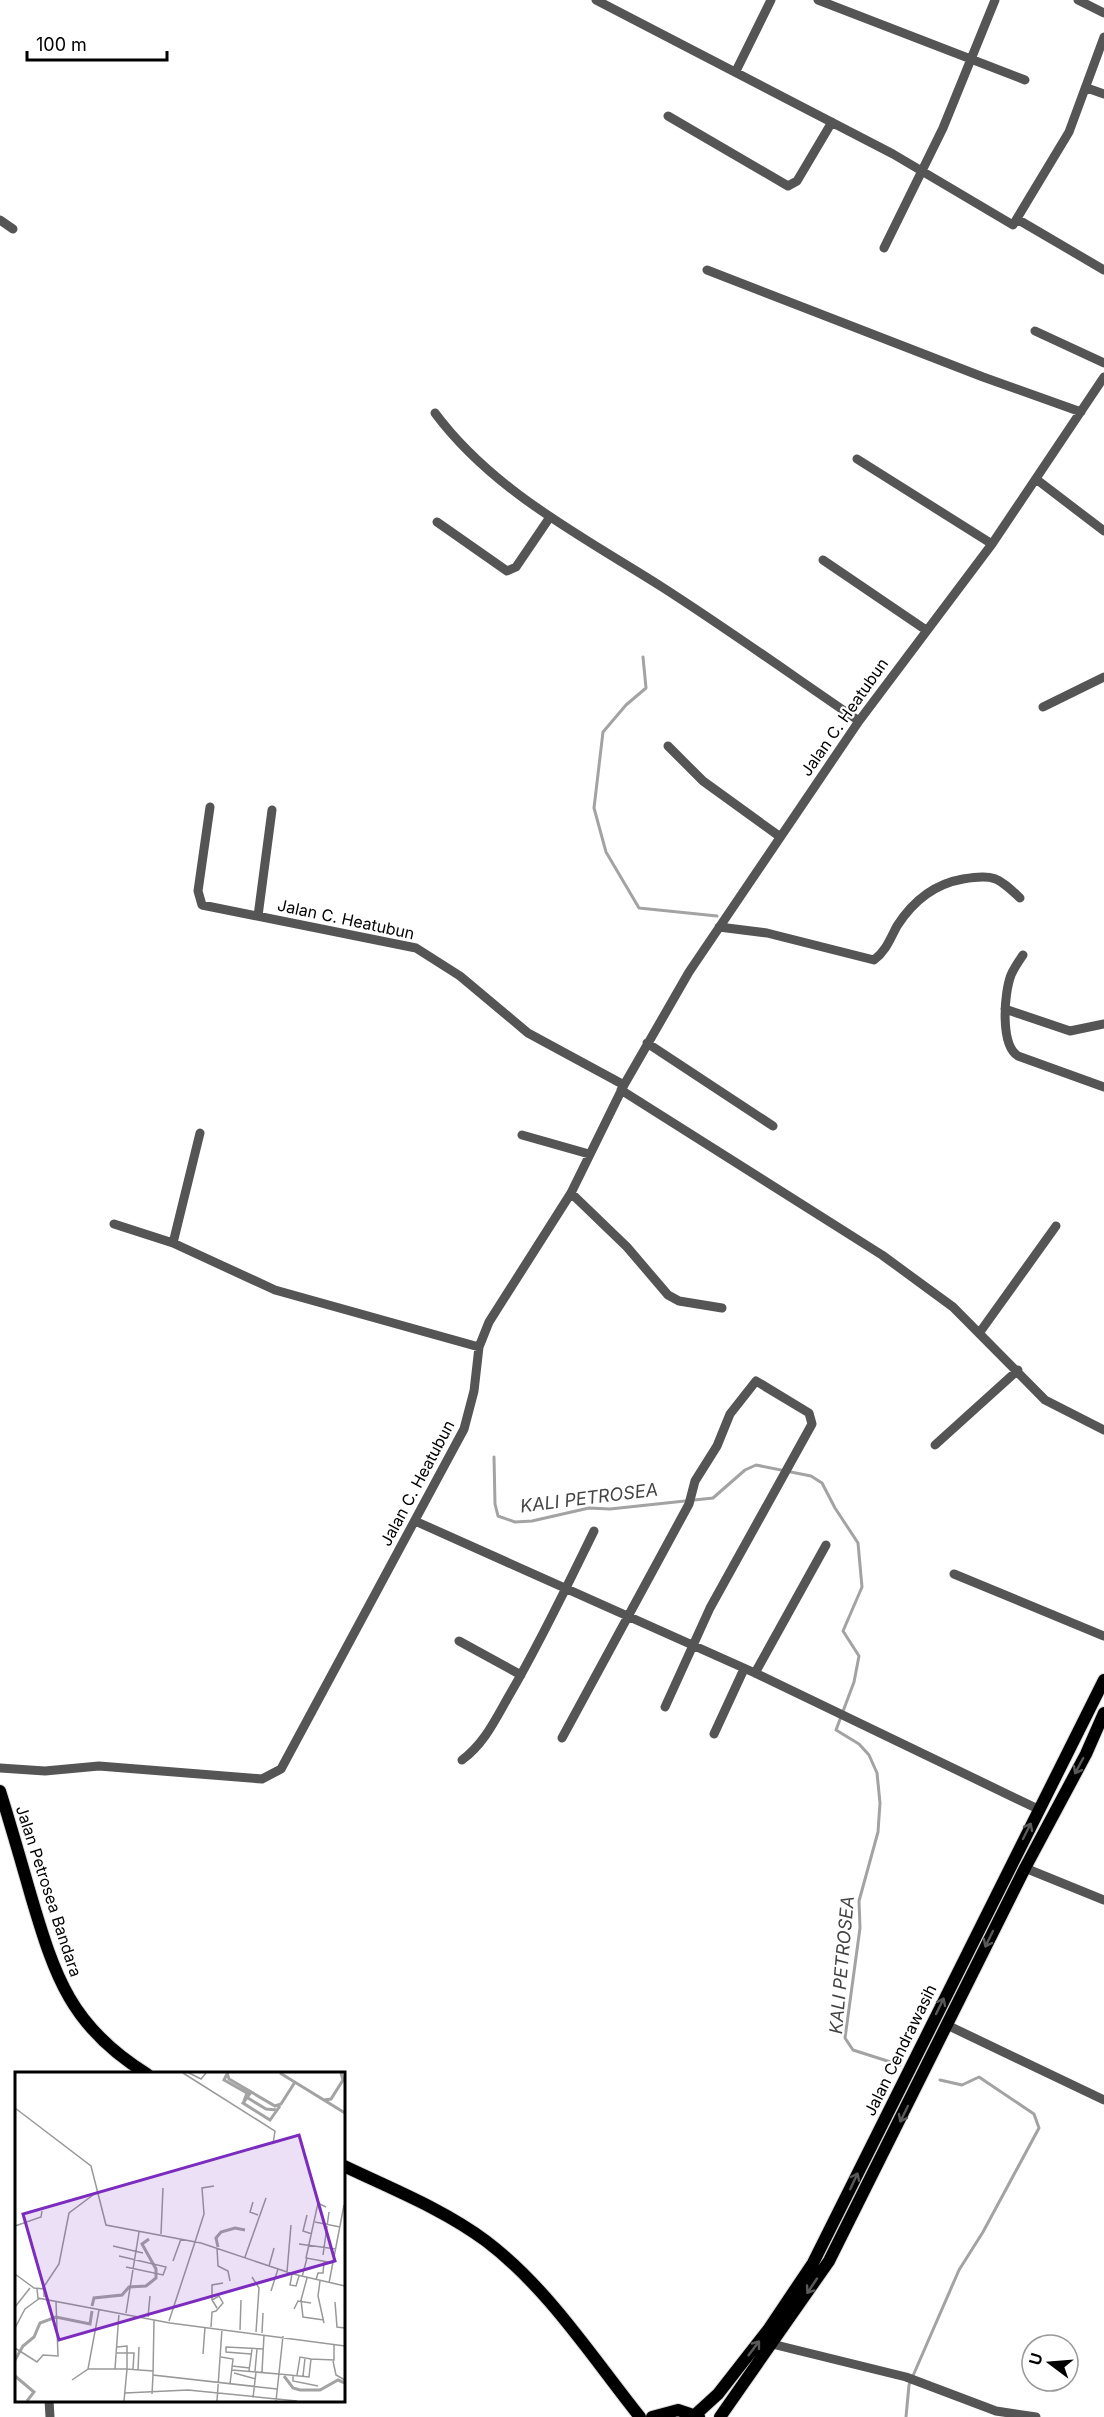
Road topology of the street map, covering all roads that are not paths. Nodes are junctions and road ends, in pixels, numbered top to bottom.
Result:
1 (597, 0) edge
2 (771, 0) edge
3 (818, 0) edge
4 (994, 0) edge
5 (1078, 0) edge
6 (1104, 13) edge
7 (1104, 37) edge
8 (972, 59) junction
9 (736, 71) junction
10 (1025, 80) dead end
11 (1087, 88) junction
12 (1104, 94) edge
13 (668, 116) dead end
14 (832, 122) junction
15 (923, 172) junction
16 (1017, 219) junction
17 (0, 220) edge
18 (14, 229) dead end
19 (884, 248) dead end
20 (707, 270) dead end
21 (1104, 270) edge
22 (1035, 331) dead end
23 (1104, 363) edge
24 (1104, 377) edge
25 (1081, 411) junction
26 (435, 413) dead end
27 (857, 459) dead end
28 (1036, 479) junction
29 (550, 517) junction
30 (437, 522) dead end
31 (1104, 531) edge
32 (992, 544) junction
33 (823, 560) dead end
34 (926, 630) junction
35 (1104, 677) edge
36 (1043, 706) dead end
37 (859, 721) junction
38 (668, 746) dead end
39 (210, 807) dead end
40 (272, 810) dead end
41 (780, 836) junction
42 (1020, 898) dead end
43 (258, 916) junction
44 (719, 927) junction
45 (1023, 955) dead end
46 (1005, 1009) junction
47 (1104, 1024) edge
48 (647, 1043) junction
49 (1104, 1087) edge
50 (622, 1088) junction
51 (773, 1126) dead end
52 (200, 1132) dead end
53 (522, 1135) dead end
54 (589, 1155) junction
55 (571, 1193) junction
56 (114, 1224) dead end
57 (1056, 1226) dead end
58 (173, 1243) junction
59 (723, 1308) dead end
60 (980, 1332) junction
61 (479, 1347) junction
62 (1017, 1370) junction
63 (1104, 1430) edge
64 (934, 1445) dead end
65 (415, 1521) junction
66 (594, 1531) dead end
67 (826, 1545) dead end
68 (954, 1574) dead end
69 (566, 1587) junction
70 (627, 1617) junction
71 (1104, 1636) edge
72 (459, 1641) dead end
73 (691, 1645) junction
74 (744, 1669) junction
75 (755, 1673) junction
76 (521, 1675) junction
77 (1104, 1680) edge
78 (665, 1707) dead end
79 (1104, 1713) edge
80 (714, 1734) dead end
81 (562, 1738) dead end
82 (462, 1760) dead end
83 (0, 1768) edge
84 (0, 1791) edge
85 (1038, 1809) junction
86 (1025, 1868) junction
87 (1104, 1900) edge
88 (947, 2025) junction
89 (146, 2072) edge
90 (1104, 2100) edge
91 (345, 2166) edge
92 (772, 2344) junction
93 (49, 2402) edge
94 (697, 2416) edge
95 (50, 2417) edge
96 (640, 2417) edge
97 (652, 2417) edge
98 (720, 2417) edge
99 (1036, 2417) edge

1 - 9 street
2 - 9 street
3 - 8 street
4 - 8 street
5 - 6 street
7 - 11 street
8 - 10 street
8 - 15 street
9 - 14 street
11 - 12 street
11 - 16 street
13 - 14 street
14 - 15 street
15 - 16 street
15 - 19 street
16 - 21 street
17 - 18 street
20 - 25 street
22 - 23 street
24 - 25 street, Jalan C. Heatubun
25 - 28 street, Jalan C. Heatubun
26 - 29 street
27 - 32 street
28 - 31 street
28 - 32 street, Jalan C. Heatubun
29 - 30 street
29 - 37 street
32 - 34 street, Jalan C. Heatubun
33 - 34 street
34 - 37 street, Jalan C. Heatubun
35 - 36 street
37 - 41 street, Jalan C. Heatubun
38 - 41 street
39 - 43 street, Jalan C. Heatubun
40 - 43 street
41 - 44 street, Jalan C. Heatubun
42 - 44 street
43 - 50 street, Jalan C. Heatubun
44 - 48 street, Jalan C. Heatubun
45 - 46 street
46 - 47 street
46 - 49 street
48 - 50 street, Jalan C. Heatubun
48 - 51 street
50 - 54 street, Jalan C. Heatubun
50 - 60 street
52 - 58 street
53 - 54 street
54 - 55 street, Jalan C. Heatubun
55 - 59 street
55 - 61 street, Jalan C. Heatubun
56 - 58 street
57 - 60 street
58 - 61 street
60 - 62 street
61 - 65 street, Jalan C. Heatubun
62 - 63 street
62 - 64 street
65 - 69 street
65 - 83 street, Jalan C. Heatubun
66 - 69 street
67 - 75 street
68 - 71 street
69 - 70 street
69 - 76 street
70 - 73 street
70 - 73 street
70 - 81 street
72 - 76 street
73 - 74 street
73 - 78 street
74 - 75 street
74 - 80 street
75 - 85 street
76 - 82 street
77 - 85 main road, Jalan Cendrawasih
79 -> 86 main road, Jalan Cendrawasih
84 - 89 main road, Jalan Petrosea Bandara
94 -> 85 main road, Jalan Cendrawasih
86 - 87 street
86 -> 88 main road, Jalan Cendrawasih
88 - 90 street
88 -> 92 main road, Jalan Cendrawasih
91 - 96 main road
92 - 98 main road, Jalan Cendrawasih
92 - 99 street
93 - 95 street
94 - 97 main road, Jalan Cendrawasih

